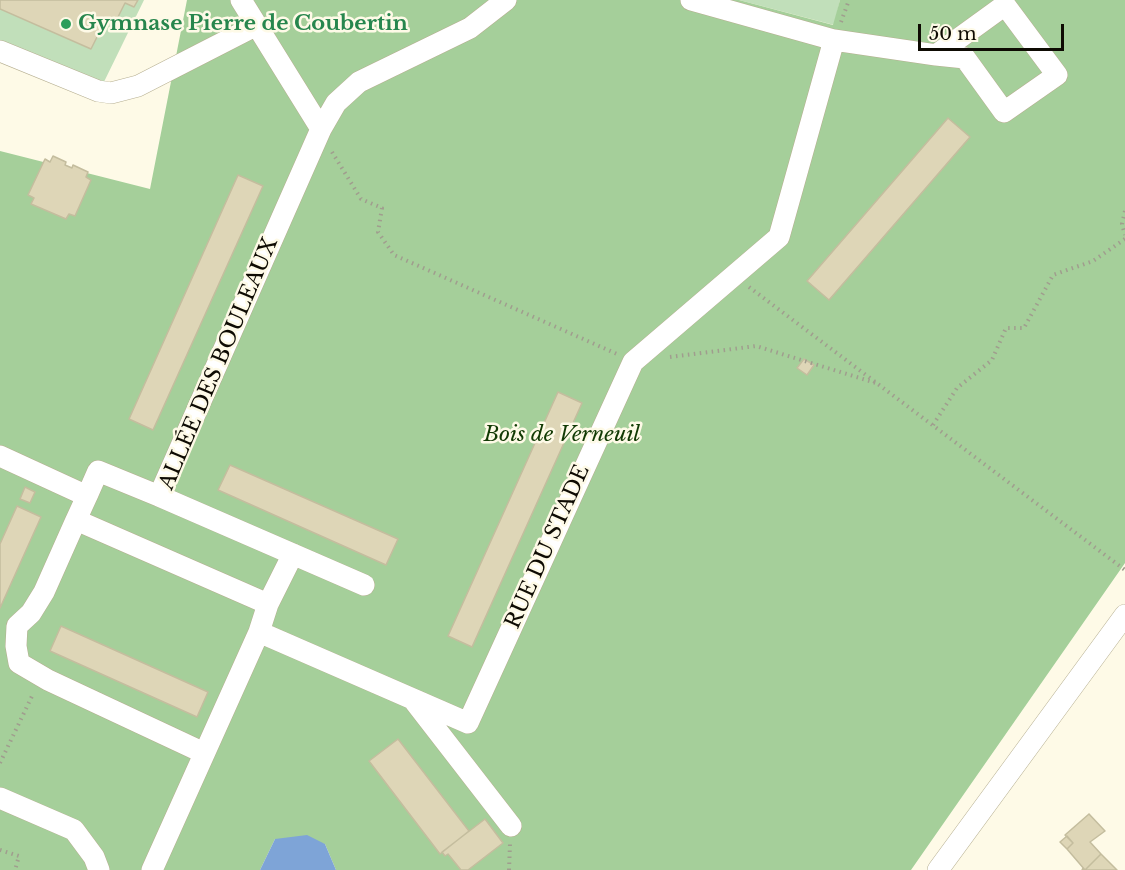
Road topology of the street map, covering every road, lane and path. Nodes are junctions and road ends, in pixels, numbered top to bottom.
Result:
1 (242, 0) edge
2 (506, 0) edge
3 (690, 0) edge
4 (257, 25) junction
5 (834, 40) junction
6 (0, 51) edge
7 (936, 55) junction
8 (321, 131) junction
9 (1125, 211) edge
10 (1125, 237) edge
11 (733, 275) junction
12 (666, 357) dead end
13 (633, 362) junction
14 (876, 382) junction
15 (933, 425) junction
16 (0, 456) edge
17 (87, 496) junction
18 (159, 496) junction
19 (76, 520) junction
20 (293, 554) junction
21 (1125, 570) edge
22 (364, 585) dead end
23 (268, 604) junction
24 (1125, 615) edge
25 (259, 633) junction
26 (41, 676) junction
27 (413, 699) junction
28 (204, 753) junction
29 (0, 764) edge
30 (0, 798) edge
31 (511, 826) joint
32 (0, 850) edge
33 (95, 869) edge
34 (15, 870) edge
35 (152, 870) edge
36 (509, 870) edge
37 (938, 870) edge

1 - 4 street
2 - 8 street, ALLÉE DES BOULEAUX
3 - 5 street
4 - 6 street
4 - 8 street
5 - 7 street
5 - 11 street, RUE DU STADE
7 - 7 street
8 - 13 path
8 - 18 street, ALLÉE DES BOULEAUX
9 - 10 path
10 - 15 path
11 - 13 street, RUE DU STADE
11 - 14 path
12 - 14 path
13 - 27 street, RUE DU STADE
14 - 15 path
15 - 21 path
16 - 17 street
17 - 18 street
17 - 19 street
18 - 20 street, ALLÉE DES BOULEAUX
19 - 23 street
19 - 26 street
20 - 22 street, ALLÉE DES BOULEAUX
20 - 23 street
23 - 25 street
24 - 37 street
25 - 27 street, RUE DU STADE
25 - 28 street
26 - 28 street
26 - 29 path
27 - 31 street
28 - 35 street
30 - 33 street
31 - 36 path
32 - 34 path

